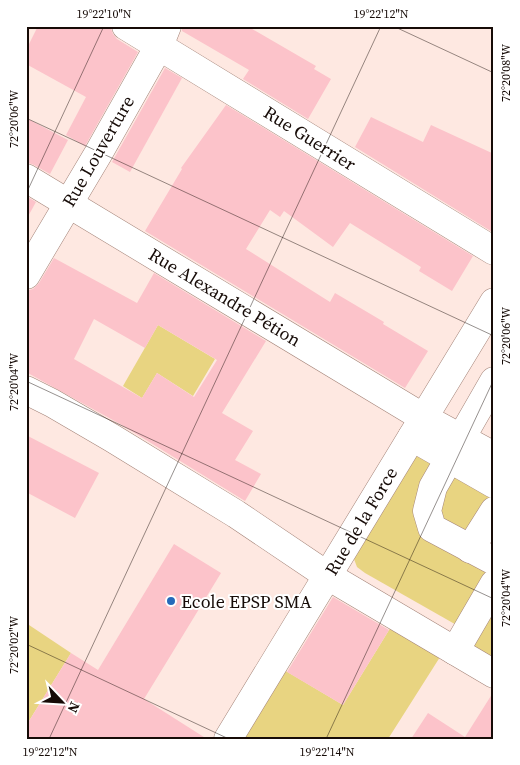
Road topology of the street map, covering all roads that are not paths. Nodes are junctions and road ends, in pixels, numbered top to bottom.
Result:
1 (126, 26) edge
2 (163, 36) edge
3 (26, 178) edge
4 (69, 202) junction
5 (494, 251) edge
6 (26, 274) edge
7 (494, 302) edge
8 (26, 390) edge
9 (489, 399) edge
10 (418, 427) junction
11 (455, 449) junction
12 (494, 456) edge
13 (494, 484) edge
14 (494, 511) edge
15 (482, 555) edge
16 (328, 576) junction
17 (493, 587) edge
18 (455, 651) junction
19 (494, 674) edge
20 (228, 739) edge

1 - 2 street, Rue Guerrier
2 - 4 street, Rue Louverture
2 - 5 street, Rue Guerrier
3 - 4 street, Rue Alexandre Pétion
4 - 6 street, Rue Louverture
4 - 10 street, Rue Alexandre Pétion
7 - 10 street, Rue de la Force
8 - 16 street
9 - 11 street
10 - 11 street, Rue Alexandre Pétion
10 - 16 street, Rue de la Force
11 - 12 street
11 - 13 street
11 - 15 street
14 - 15 street
16 - 18 street
16 - 20 street, Rue de la Force
17 - 18 street
18 - 19 street

